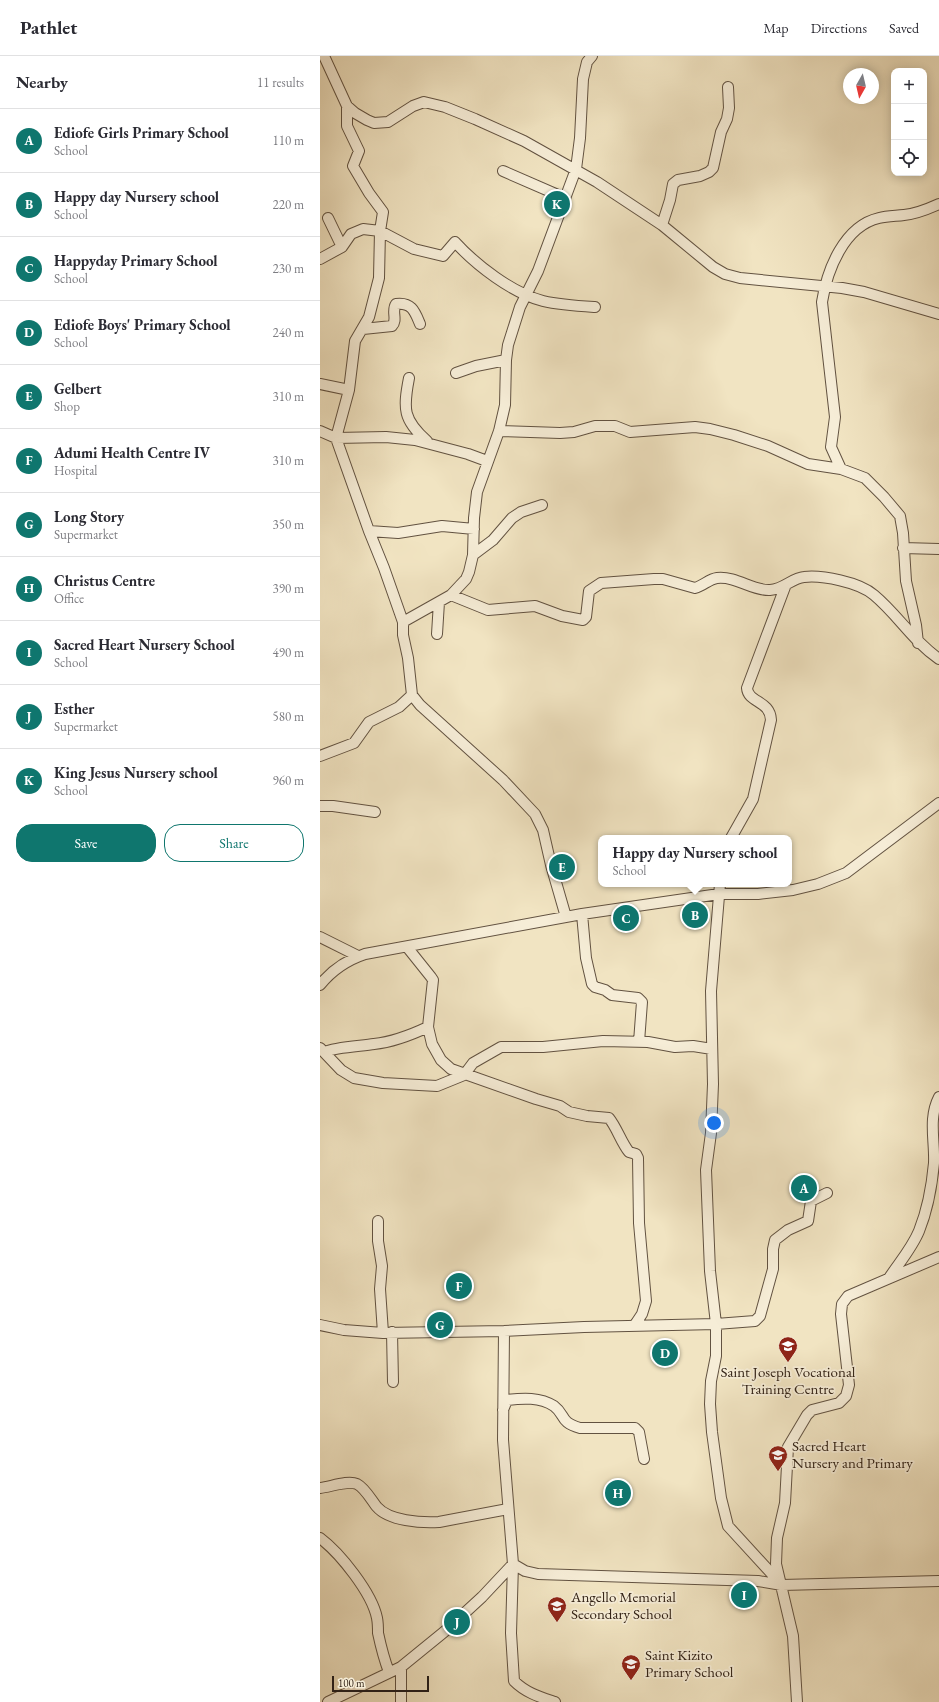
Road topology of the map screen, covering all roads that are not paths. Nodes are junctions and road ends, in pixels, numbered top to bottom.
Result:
1 (324, 56) edge
2 (592, 56) edge
3 (728, 87) dead end
4 (347, 106) junction
5 (576, 169) junction
6 (503, 171) dead end
7 (565, 198) junction
8 (939, 204) edge
9 (328, 218) dead end
10 (662, 225) junction
11 (380, 231) junction
12 (342, 247) junction
13 (320, 260) edge
14 (824, 286) junction
15 (527, 294) junction
16 (595, 307) dead end
17 (939, 314) edge
18 (420, 324) dead end
19 (364, 329) junction
20 (506, 360) junction
21 (456, 373) dead end
22 (409, 378) dead end
23 (320, 384) edge
24 (349, 390) junction
25 (320, 431) edge
26 (499, 431) junction
27 (336, 438) junction
28 (429, 443) junction
29 (487, 461) junction
30 (841, 469) junction
31 (542, 505) dead end
32 (474, 529) junction
33 (369, 531) junction
34 (904, 548) junction
35 (939, 549) edge
36 (473, 555) junction
37 (785, 587) junction
38 (451, 594) junction
39 (439, 602) junction
40 (403, 622) junction
41 (437, 634) dead end
42 (918, 643) junction
43 (939, 659) edge
44 (412, 695) junction
45 (320, 756) edge
46 (939, 803) edge
47 (320, 806) edge
48 (375, 812) dead end
49 (733, 835) edge
50 (719, 889) edge
51 (582, 914) junction
52 (566, 917) junction
53 (320, 937) edge
54 (407, 947) junction
55 (358, 956) junction
56 (320, 986) edge
57 (428, 1027) junction
58 (639, 1042) junction
59 (712, 1049) junction
60 (322, 1050) edge
61 (464, 1075) junction
62 (939, 1097) edge
63 (827, 1193) dead end
64 (378, 1221) dead end
65 (939, 1257) edge
66 (890, 1278) junction
67 (716, 1324) junction
68 (320, 1325) edge
69 (634, 1326) junction
70 (504, 1331) junction
71 (387, 1332) junction
72 (393, 1382) dead end
73 (503, 1410) junction
74 (644, 1459) dead end
75 (320, 1488) edge
76 (508, 1509) junction
77 (320, 1538) edge
78 (513, 1564) junction
79 (939, 1581) edge
80 (782, 1585) junction
81 (401, 1667) junction
82 (389, 1672) junction
83 (328, 1702) edge
84 (402, 1702) edge
85 (556, 1702) edge
86 (797, 1702) edge

1 - 4 street
2 - 5 street
3 - 10 street
4 - 5 street
4 - 11 street
5 - 7 street
5 - 10 street
6 - 7 street
7 - 15 street
8 - 14 street
9 - 12 street
10 - 14 street
11 - 12 street
11 - 15 street
11 - 19 street
12 - 13 street
14 - 17 street
14 - 30 street
15 - 16 street
15 - 20 street
18 - 19 street
19 - 24 street
20 - 21 street
20 - 26 street
22 - 28 street
23 - 24 street
24 - 27 street
25 - 27 street
26 - 29 street
26 - 30 street
27 - 28 street
27 - 33 street
28 - 29 street
29 - 32 street
30 - 34 street
31 - 36 street
32 - 33 street
32 - 36 street
33 - 40 street
34 - 35 street
34 - 42 street
36 - 38 street
37 - 38 street
37 - 42 street
37 - 49 street
38 - 39 street
39 - 40 street
39 - 41 street
40 - 44 street
42 - 43 street
44 - 45 street
44 - 52 street
46 - 50 street
47 - 48 street
50 - 51 street
50 - 59 street
51 - 52 street
51 - 58 street
52 - 54 street
53 - 55 street
54 - 55 street
54 - 57 street
55 - 56 street
57 - 60 street
57 - 61 street
58 - 59 street
58 - 61 street
59 - 67 street
60 - 61 street
61 - 69 street
62 - 66 street
63 - 67 street
64 - 71 street
65 - 66 street
66 - 80 street
67 - 69 street
67 - 80 street
68 - 71 street
69 - 70 street
70 - 71 street
70 - 73 street
71 - 72 street
73 - 74 street
73 - 76 street
75 - 76 street
76 - 78 street
77 - 82 street
78 - 80 street
78 - 81 street
78 - 85 street
79 - 80 street
80 - 86 street
81 - 82 street
81 - 84 street
82 - 83 street

